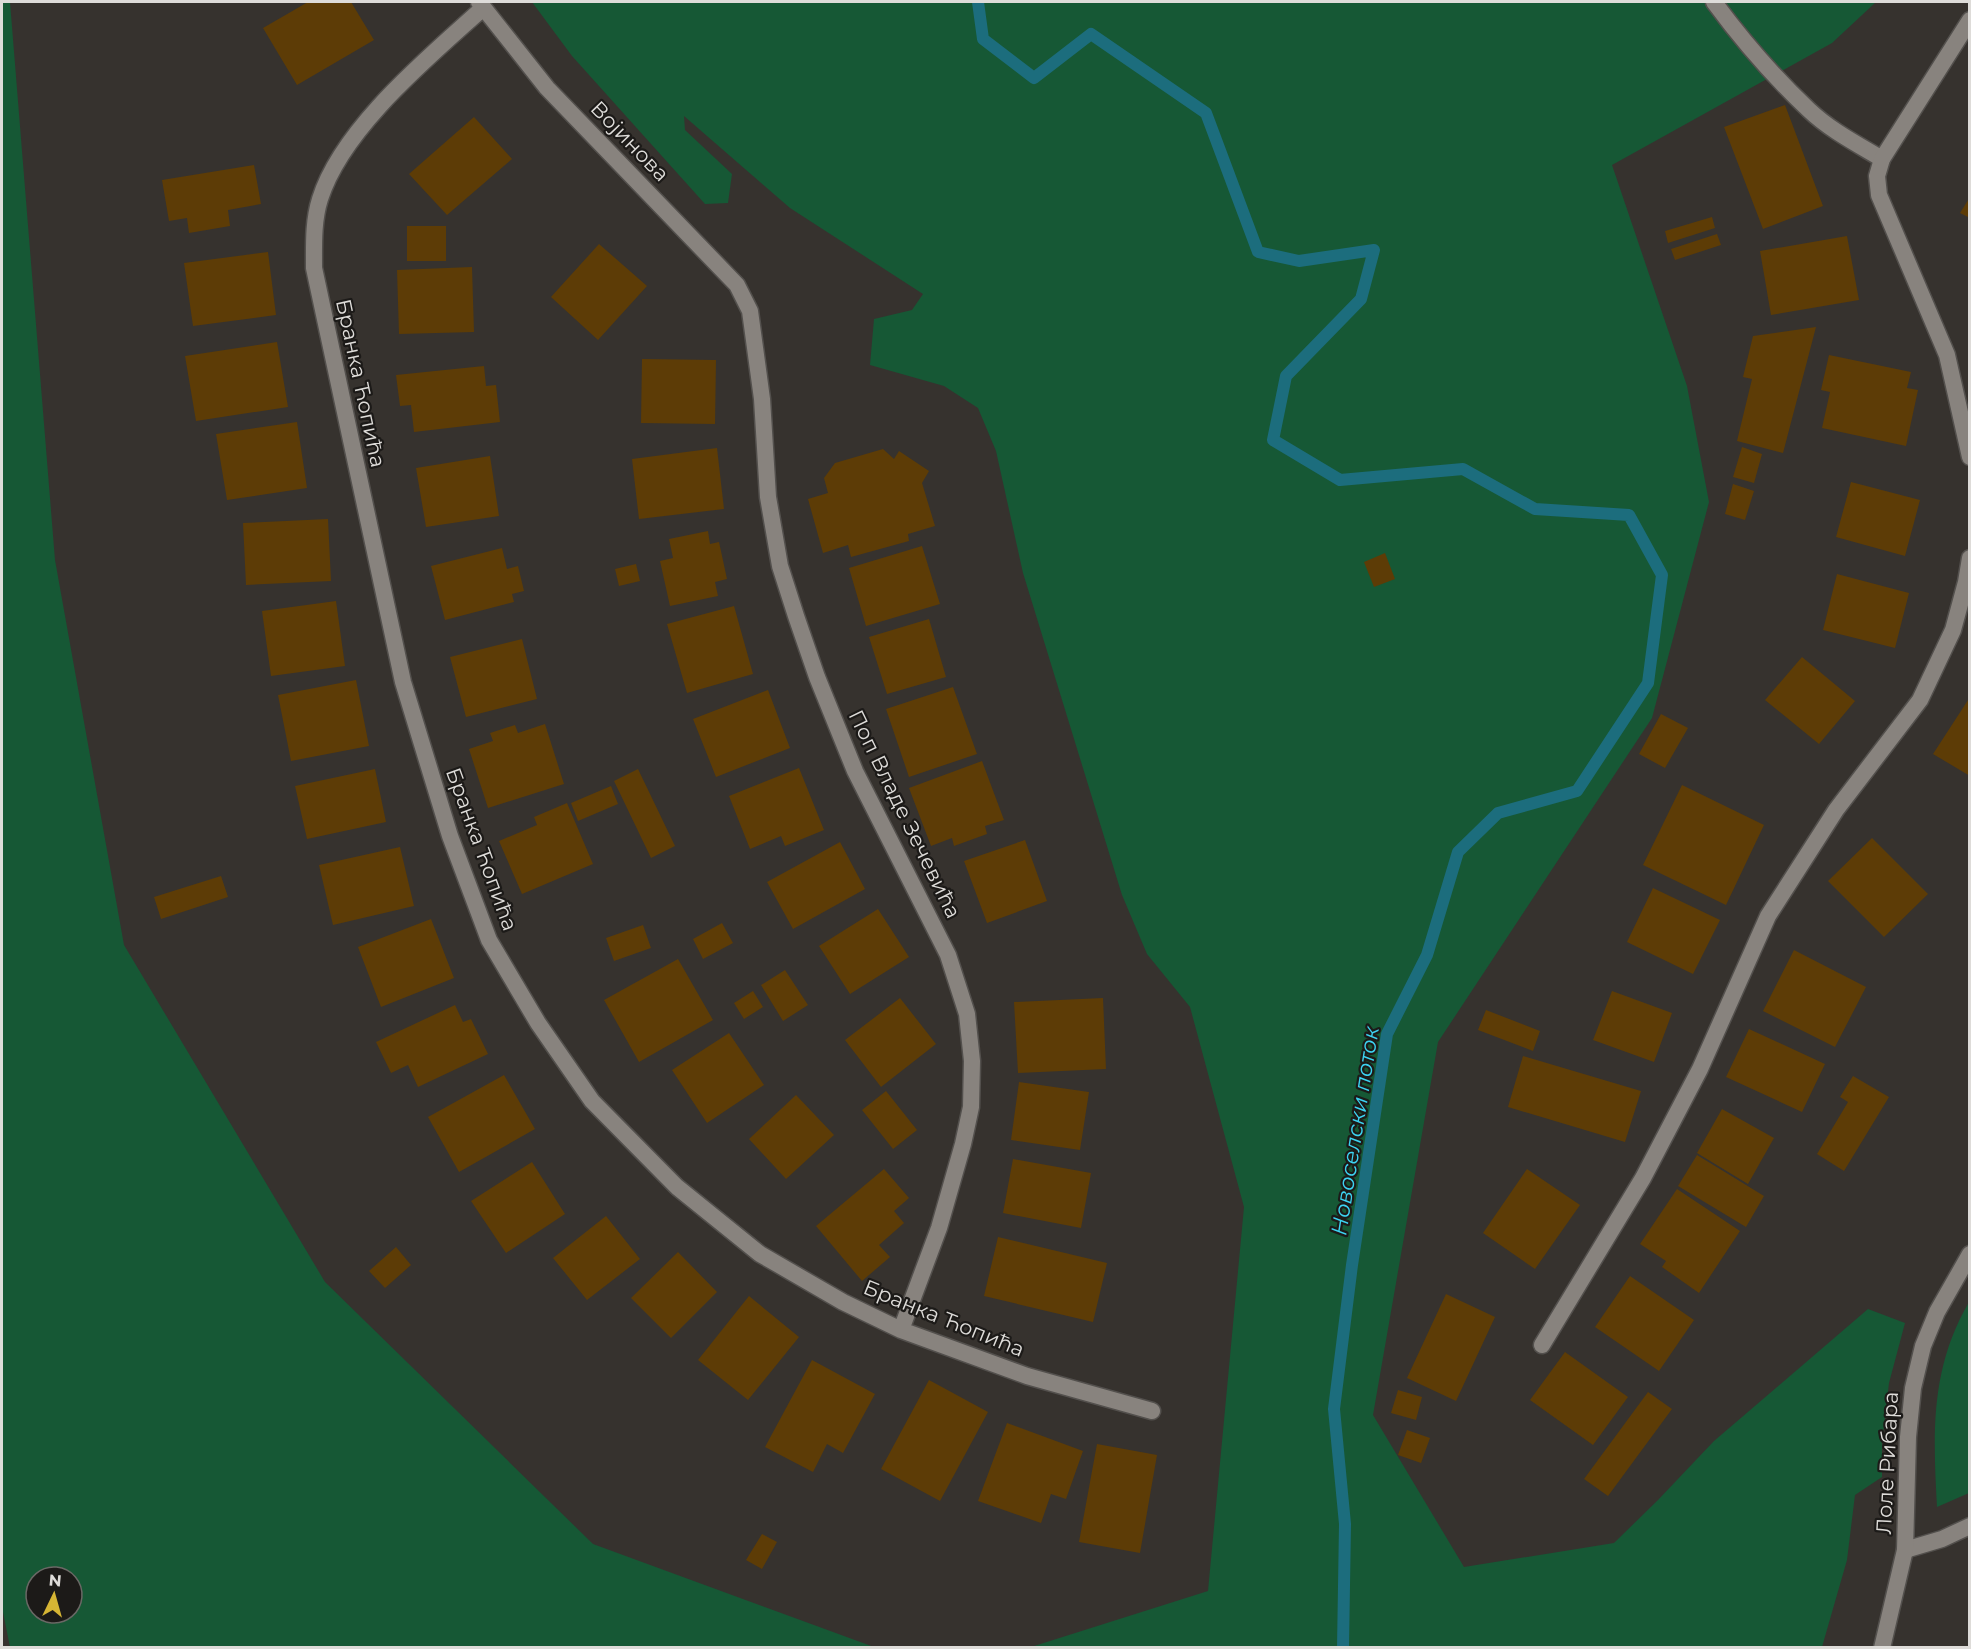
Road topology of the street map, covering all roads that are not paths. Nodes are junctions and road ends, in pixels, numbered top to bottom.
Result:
1 (1714, 2) edge
2 (481, 5) edge
3 (1970, 20) edge
4 (1882, 159) junction
5 (750, 311) joint
6 (1970, 457) edge
7 (1970, 558) edge
8 (1970, 1254) edge
9 (901, 1330) junction
10 (1542, 1345) dead end
11 (1152, 1411) dead end
12 (1970, 1526) edge
13 (1905, 1550) junction
14 (1882, 1647) edge

1 - 4 street
2 - 5 street, Војинова
2 - 9 street, Бранка Ћопића
3 - 4 street
4 - 6 street
5 - 9 street, Поп Владе Зечевића
7 - 10 street
8 - 13 street, Лоле Рибара
9 - 11 street, Бранка Ћопића
12 - 13 street
13 - 14 street, Лоле Рибара

